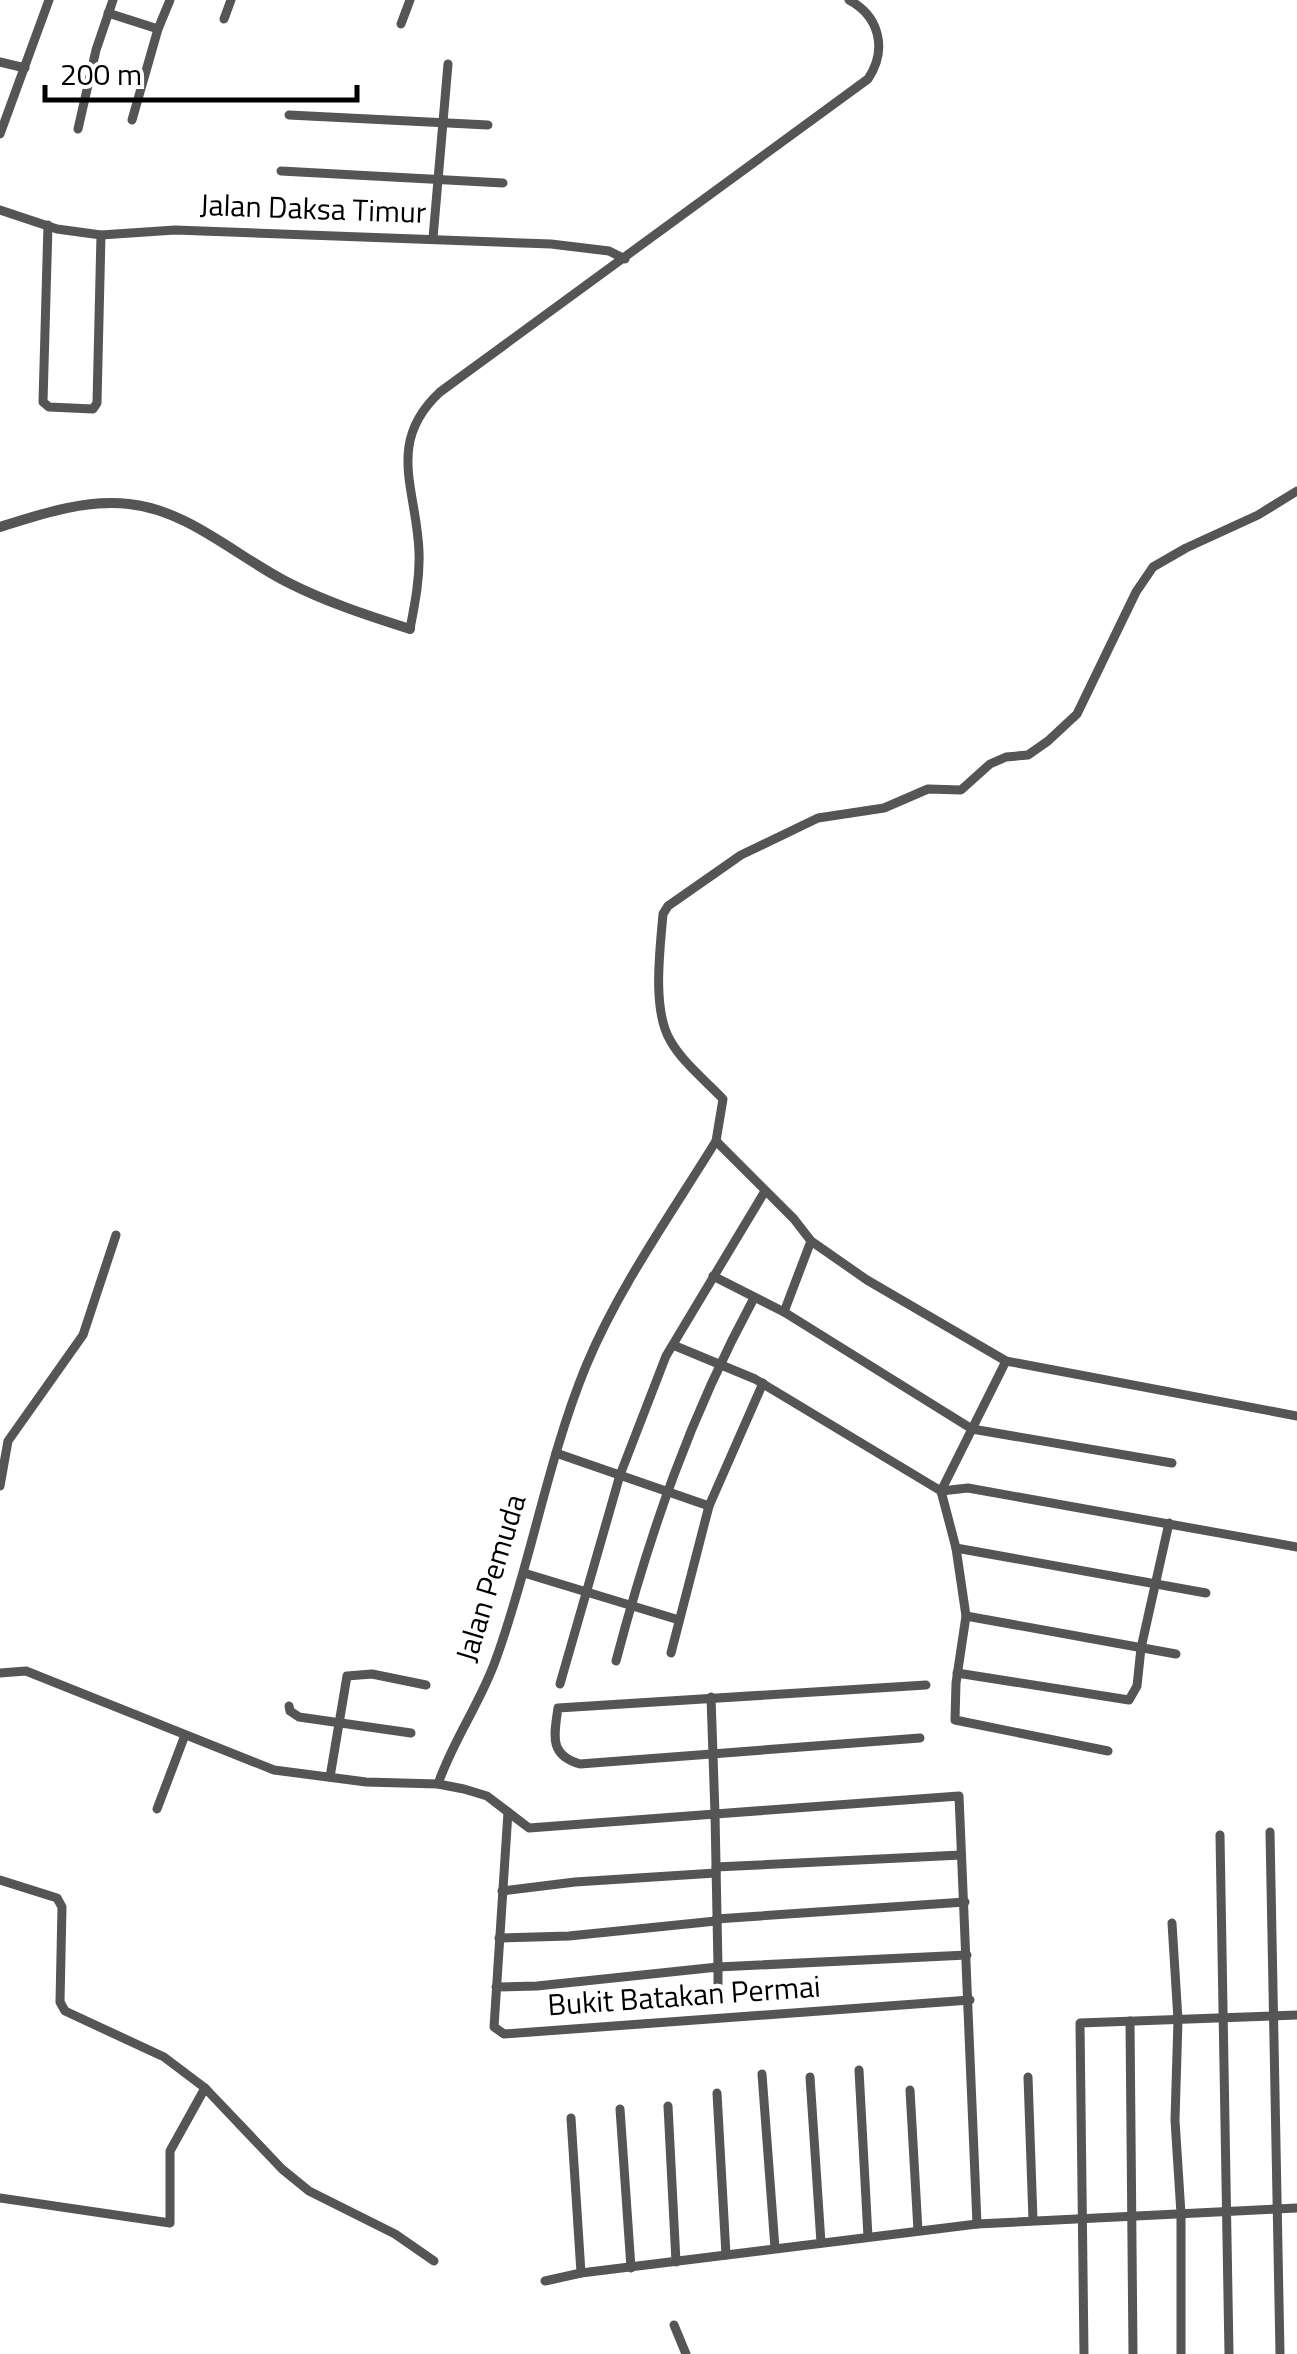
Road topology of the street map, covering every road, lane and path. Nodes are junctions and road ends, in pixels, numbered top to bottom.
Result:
1 (49, 0) edge
2 (113, 0) edge
3 (170, 0) edge
4 (231, 0) edge
5 (410, 0) edge
6 (848, 0) edge
7 (870, 0) edge
8 (868, 12) junction
9 (108, 13) junction
10 (224, 19) dead end
11 (401, 24) dead end
12 (158, 30) junction
13 (0, 62) edge
14 (448, 64) dead end
15 (26, 68) junction
16 (289, 114) dead end
17 (132, 120) dead end
18 (443, 123) junction
19 (488, 125) dead end
20 (78, 129) dead end
21 (0, 134) edge
22 (281, 170) dead end
23 (438, 180) junction
24 (502, 183) dead end
25 (0, 210) edge
26 (48, 225) junction
27 (101, 234) junction
28 (433, 238) junction
29 (624, 260) junction
30 (1297, 491) edge
31 (0, 527) edge
32 (410, 629) joint
33 (716, 1140) junction
34 (765, 1191) junction
35 (116, 1235) dead end
36 (811, 1242) junction
37 (713, 1276) junction
38 (754, 1298) junction
39 (784, 1312) junction
40 (673, 1344) junction
41 (1006, 1361) junction
42 (719, 1362) junction
43 (763, 1383) junction
44 (1297, 1416) edge
45 (972, 1429) junction
46 (556, 1453) junction
47 (1172, 1463) dead end
48 (620, 1475) junction
49 (0, 1486) edge
50 (665, 1490) junction
51 (941, 1491) junction
52 (709, 1506) junction
53 (1168, 1524) junction
54 (1297, 1547) edge
55 (956, 1548) junction
56 (524, 1573) junction
57 (1155, 1583) junction
58 (586, 1591) junction
59 (1206, 1593) dead end
60 (631, 1604) junction
61 (966, 1616) junction
62 (679, 1620) junction
63 (1141, 1648) junction
64 (670, 1653) dead end
65 (1176, 1654) dead end
66 (616, 1661) dead end
67 (0, 1673) edge
68 (957, 1673) junction
69 (560, 1684) dead end
70 (926, 1685) dead end
71 (426, 1686) dead end
72 (711, 1697) junction
73 (289, 1706) dead end
74 (339, 1724) junction
75 (411, 1733) dead end
76 (184, 1735) junction
77 (920, 1738) dead end
78 (1108, 1750) dead end
79 (713, 1753) junction
80 (330, 1777) junction
81 (438, 1784) junction
82 (157, 1809) dead end
83 (508, 1812) junction
84 (715, 1814) junction
85 (1270, 1832) dead end
86 (1220, 1835) dead end
87 (961, 1856) junction
88 (716, 1870) junction
89 (0, 1880) edge
90 (502, 1892) junction
91 (964, 1902) junction
92 (716, 1920) junction
93 (1172, 1923) dead end
94 (499, 1938) junction
95 (967, 1956) junction
96 (718, 1967) junction
97 (496, 1987) junction
98 (718, 1992) dead end
99 (970, 2000) junction
100 (1297, 2015) edge
101 (1273, 2016) junction
102 (1224, 2017) junction
103 (1178, 2020) junction
104 (1130, 2021) junction
105 (859, 2070) dead end
106 (762, 2074) dead end
107 (1028, 2076) dead end
108 (810, 2077) dead end
109 (205, 2088) junction
110 (910, 2090) dead end
111 (717, 2093) dead end
112 (668, 2106) dead end
113 (620, 2109) dead end
114 (572, 2118) dead end
115 (0, 2198) edge
116 (1277, 2208) junction
117 (1297, 2208) edge
118 (1227, 2212) junction
119 (1181, 2214) junction
120 (1131, 2217) junction
121 (1033, 2220) junction
122 (1082, 2220) junction
123 (977, 2224) junction
124 (918, 2231) junction
125 (868, 2238) junction
126 (820, 2243) junction
127 (775, 2248) junction
128 (726, 2255) junction
129 (434, 2261) dead end
130 (676, 2262) junction
131 (631, 2268) junction
132 (580, 2273) junction
133 (545, 2281) dead end
134 (674, 2325) dead end
135 (686, 2354) edge
136 (1084, 2354) edge
137 (1132, 2354) edge
138 (1181, 2354) edge
139 (1229, 2354) edge
140 (1280, 2354) edge

1 - 15 street
2 - 9 street
3 - 12 street
4 - 10 street
5 - 11 street
6 - 8 street
7 - 8 street
8 - 29 street
9 - 12 street
9 - 20 street
12 - 17 street
13 - 15 street
14 - 18 street
15 - 21 street
16 - 18 street
18 - 19 street
18 - 23 street
22 - 23 street
23 - 24 street
23 - 28 street
25 - 26 street, Jalan Daksa Timur
26 - 27 street, Jalan Daksa Timur
26 - 27 street
27 - 28 street, Jalan Daksa Timur
28 - 29 street, Jalan Daksa Timur
29 - 32 street
30 - 33 street
31 - 32 street
33 - 34 street
33 - 46 street, Jalan Pemuda
34 - 36 street
34 - 37 street
35 - 49 street
36 - 39 street
36 - 41 street
37 - 38 street
37 - 40 street
38 - 39 street
38 - 42 street
39 - 45 street
40 - 42 street
40 - 48 street
41 - 44 street
41 - 45 street
42 - 43 street
42 - 50 street
43 - 51 street
43 - 52 street
45 - 47 street
45 - 51 street
46 - 48 street
46 - 56 street, Jalan Pemuda
48 - 50 street
48 - 58 street
50 - 52 street
50 - 60 street
51 - 53 street
51 - 55 street
52 - 62 street
53 - 54 street
53 - 57 street
55 - 57 street
55 - 61 street
56 - 58 street
56 - 81 street, Jalan Pemuda
57 - 59 street
57 - 63 street
58 - 60 street
58 - 69 street
60 - 62 street
60 - 66 street
61 - 63 street
61 - 68 street
62 - 64 street
63 - 65 street
63 - 68 street
67 - 76 street
68 - 78 street
70 - 72 street
71 - 74 street
72 - 79 street, Bukit Batakan Permai
72 - 79 street
73 - 74 street
74 - 75 street
74 - 80 street
76 - 80 street
76 - 82 street
77 - 79 street
79 - 84 street, Bukit Batakan Permai
80 - 81 street
81 - 83 street
83 - 84 street
83 - 90 street, Bukit Batakan Permai
84 - 87 street
84 - 88 street, Bukit Batakan Permai
85 - 101 street
86 - 102 street
87 - 88 street
87 - 91 street
88 - 90 street
88 - 92 street, Bukit Batakan Permai
89 - 109 street
90 - 94 street, Bukit Batakan Permai
91 - 92 street
91 - 95 street
92 - 94 street
92 - 96 street, Bukit Batakan Permai
93 - 103 street
94 - 97 street, Bukit Batakan Permai
95 - 96 street, Bukit Batakan Permai
95 - 99 street
96 - 97 street, Bukit Batakan Permai
96 - 98 street
97 - 99 street, Bukit Batakan Permai
99 - 123 street
100 - 101 street
101 - 102 street
101 - 116 street
102 - 103 street
102 - 118 street
103 - 104 street
103 - 119 street
104 - 120 street
104 - 122 street
105 - 125 street
106 - 127 street
107 - 121 street
108 - 126 street
109 - 115 street
109 - 129 street
110 - 124 street
111 - 128 street
112 - 130 street
113 - 131 street
114 - 132 street
116 - 117 street
116 - 118 street
116 - 140 street
118 - 119 street
118 - 139 street
119 - 120 street
119 - 138 street
120 - 122 street
120 - 137 street
121 - 122 street
121 - 123 street
122 - 136 street
123 - 124 street
124 - 125 street
125 - 126 street
126 - 127 street
127 - 128 street
128 - 130 street
130 - 131 street
131 - 132 street
132 - 133 street
134 - 135 street

